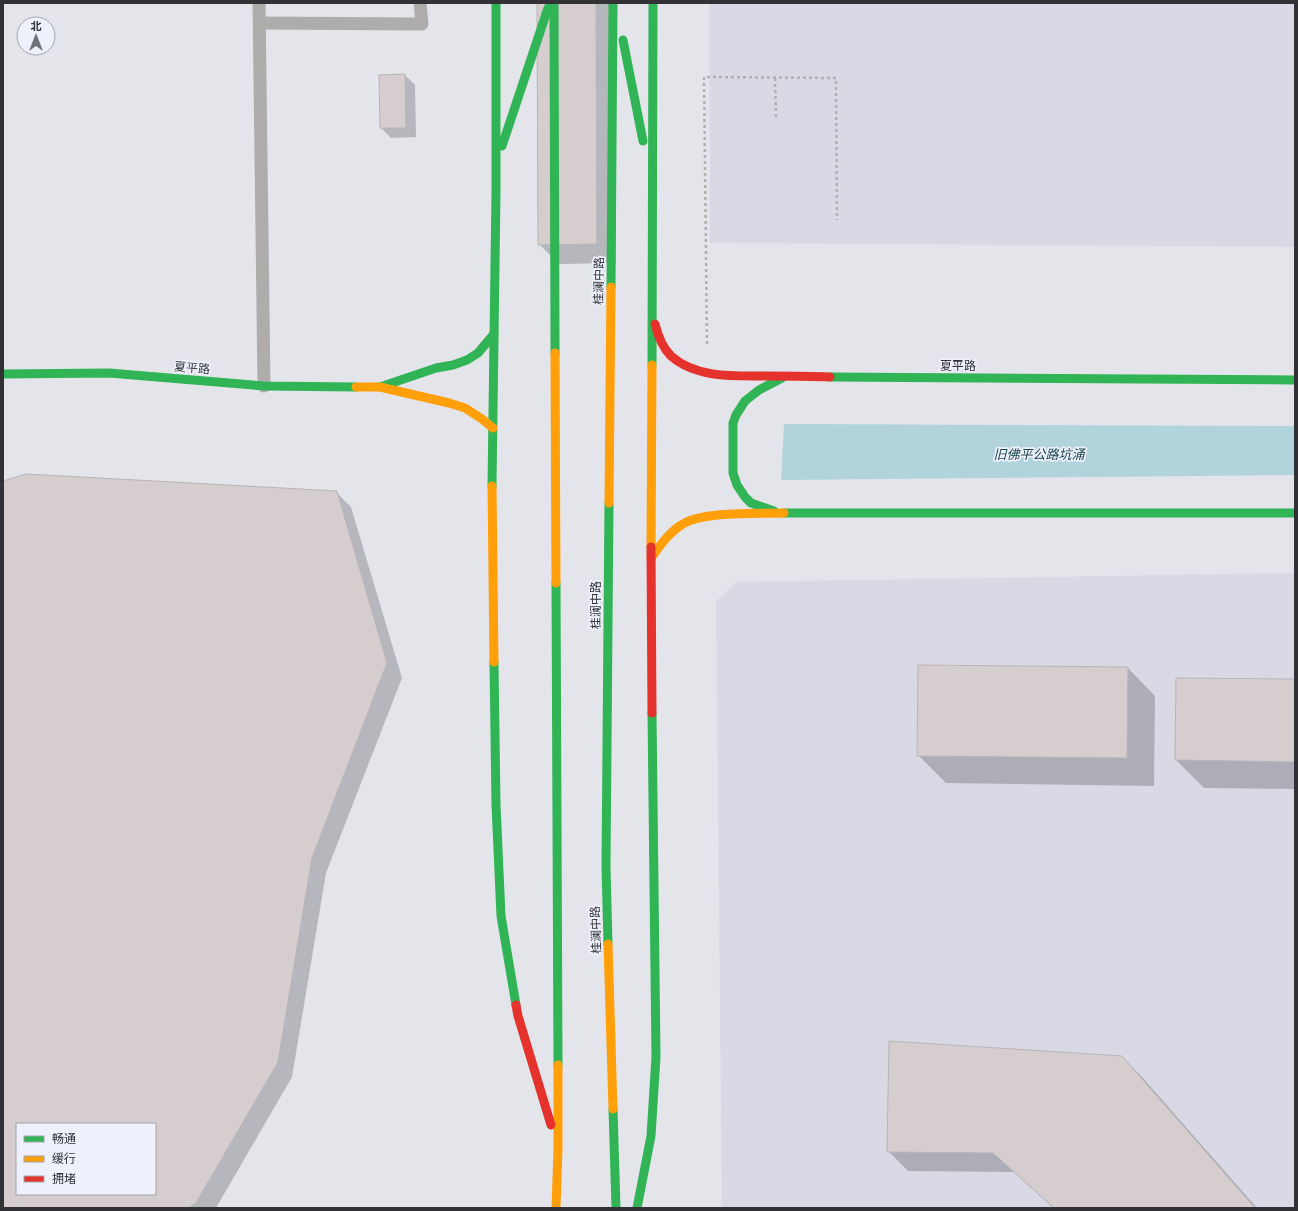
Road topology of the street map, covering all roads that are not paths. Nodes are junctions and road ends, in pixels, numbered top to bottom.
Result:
1 (260, 3) edge
2 (420, 3) edge
3 (496, 3) edge
4 (550, 3) edge
5 (554, 3) edge
6 (614, 3) edge
7 (653, 3) edge
8 (260, 23) junction
9 (496, 165) junction
10 (652, 188) junction
11 (652, 315) junction
12 (494, 334) junction
13 (3, 374) edge
14 (787, 376) junction
15 (1295, 380) edge
16 (264, 386) junction
17 (380, 388) junction
18 (493, 428) junction
19 (1295, 512) edge
20 (787, 514) junction
21 (651, 558) junction
22 (558, 1149) junction
23 (556, 1208) edge
24 (616, 1208) edge
25 (637, 1208) edge

1 - 8 lane
2 - 8 lane
3 - 9 main road
4 - 9 main road
5 - 22 main road
6 - 10 main road
6 - 24 main road, 桂澜中路
7 - 10 main road
8 - 16 lane
9 - 12 main road
10 - 11 main road
11 - 14 main road, 夏平路
11 - 21 main road
12 - 17 main road, 夏平路
12 - 18 main road
13 - 16 main road, 夏平路
14 - 15 main road, 夏平路
14 - 20 main road
16 - 17 main road, 夏平路
17 - 18 main road, 夏平路
18 - 22 main road
19 - 20 main road
20 - 21 main road
21 - 25 main road
22 - 23 main road

